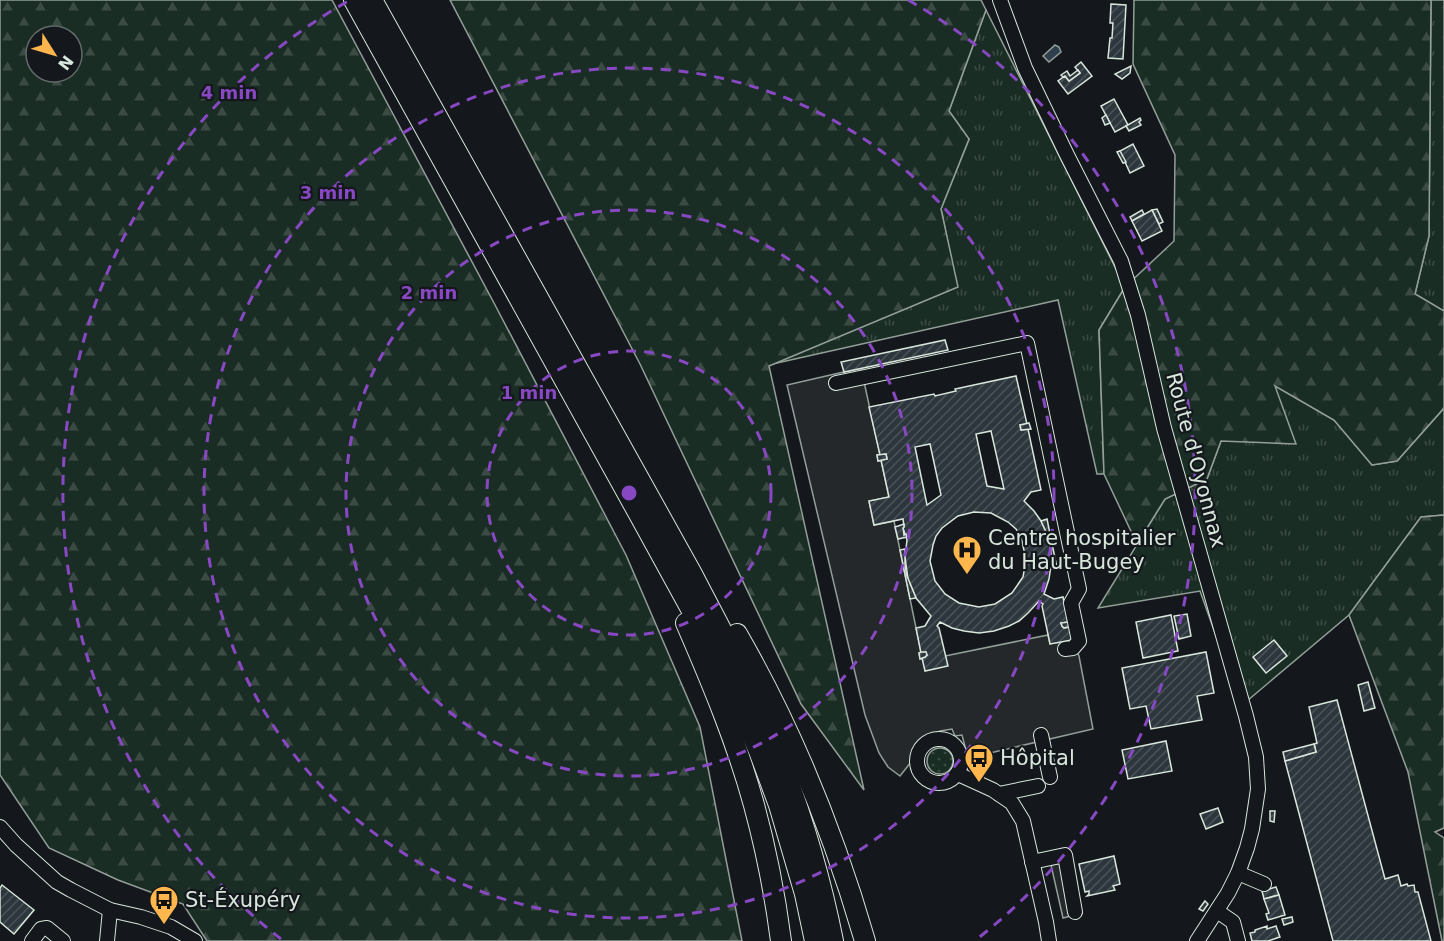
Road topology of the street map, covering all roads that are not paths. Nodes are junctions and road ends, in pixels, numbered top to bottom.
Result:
1 (354, 0) edge
2 (372, 0) edge
3 (1000, 0) edge
4 (836, 383) dead end
5 (631, 465) junction
6 (640, 516) junction
7 (1065, 649) dead end
8 (1041, 735) dead end
9 (957, 774) dead end
10 (1050, 777) dead end
11 (1038, 786) dead end
12 (999, 794) junction
13 (0, 827) edge
14 (1032, 862) junction
15 (1238, 873) junction
16 (1264, 884) dead end
17 (110, 910) junction
18 (1217, 911) junction
19 (1076, 912) dead end
20 (32, 941) edge
21 (63, 941) edge
22 (107, 941) edge
23 (195, 941) edge
24 (781, 941) edge
25 (815, 941) edge
26 (833, 941) edge
27 (865, 941) edge
28 (1048, 941) edge
29 (1197, 941) edge
30 (1238, 941) edge

1 - 6 highway
2 - 5 highway
3 - 15 street, Route d'Oyonnax
4 - 7 street
5 - 26 highway
5 - 27 highway
6 - 24 highway
6 - 25 highway
8 - 10 street
9 - 12 street
11 - 12 street
12 - 14 street
13 - 17 street
14 - 19 street
14 - 28 street
15 - 16 street
15 - 18 street, Route d'Oyonnax
17 - 22 street
17 - 23 street
18 - 29 street, Route d'Oyonnax
18 - 30 street
20 - 21 street

